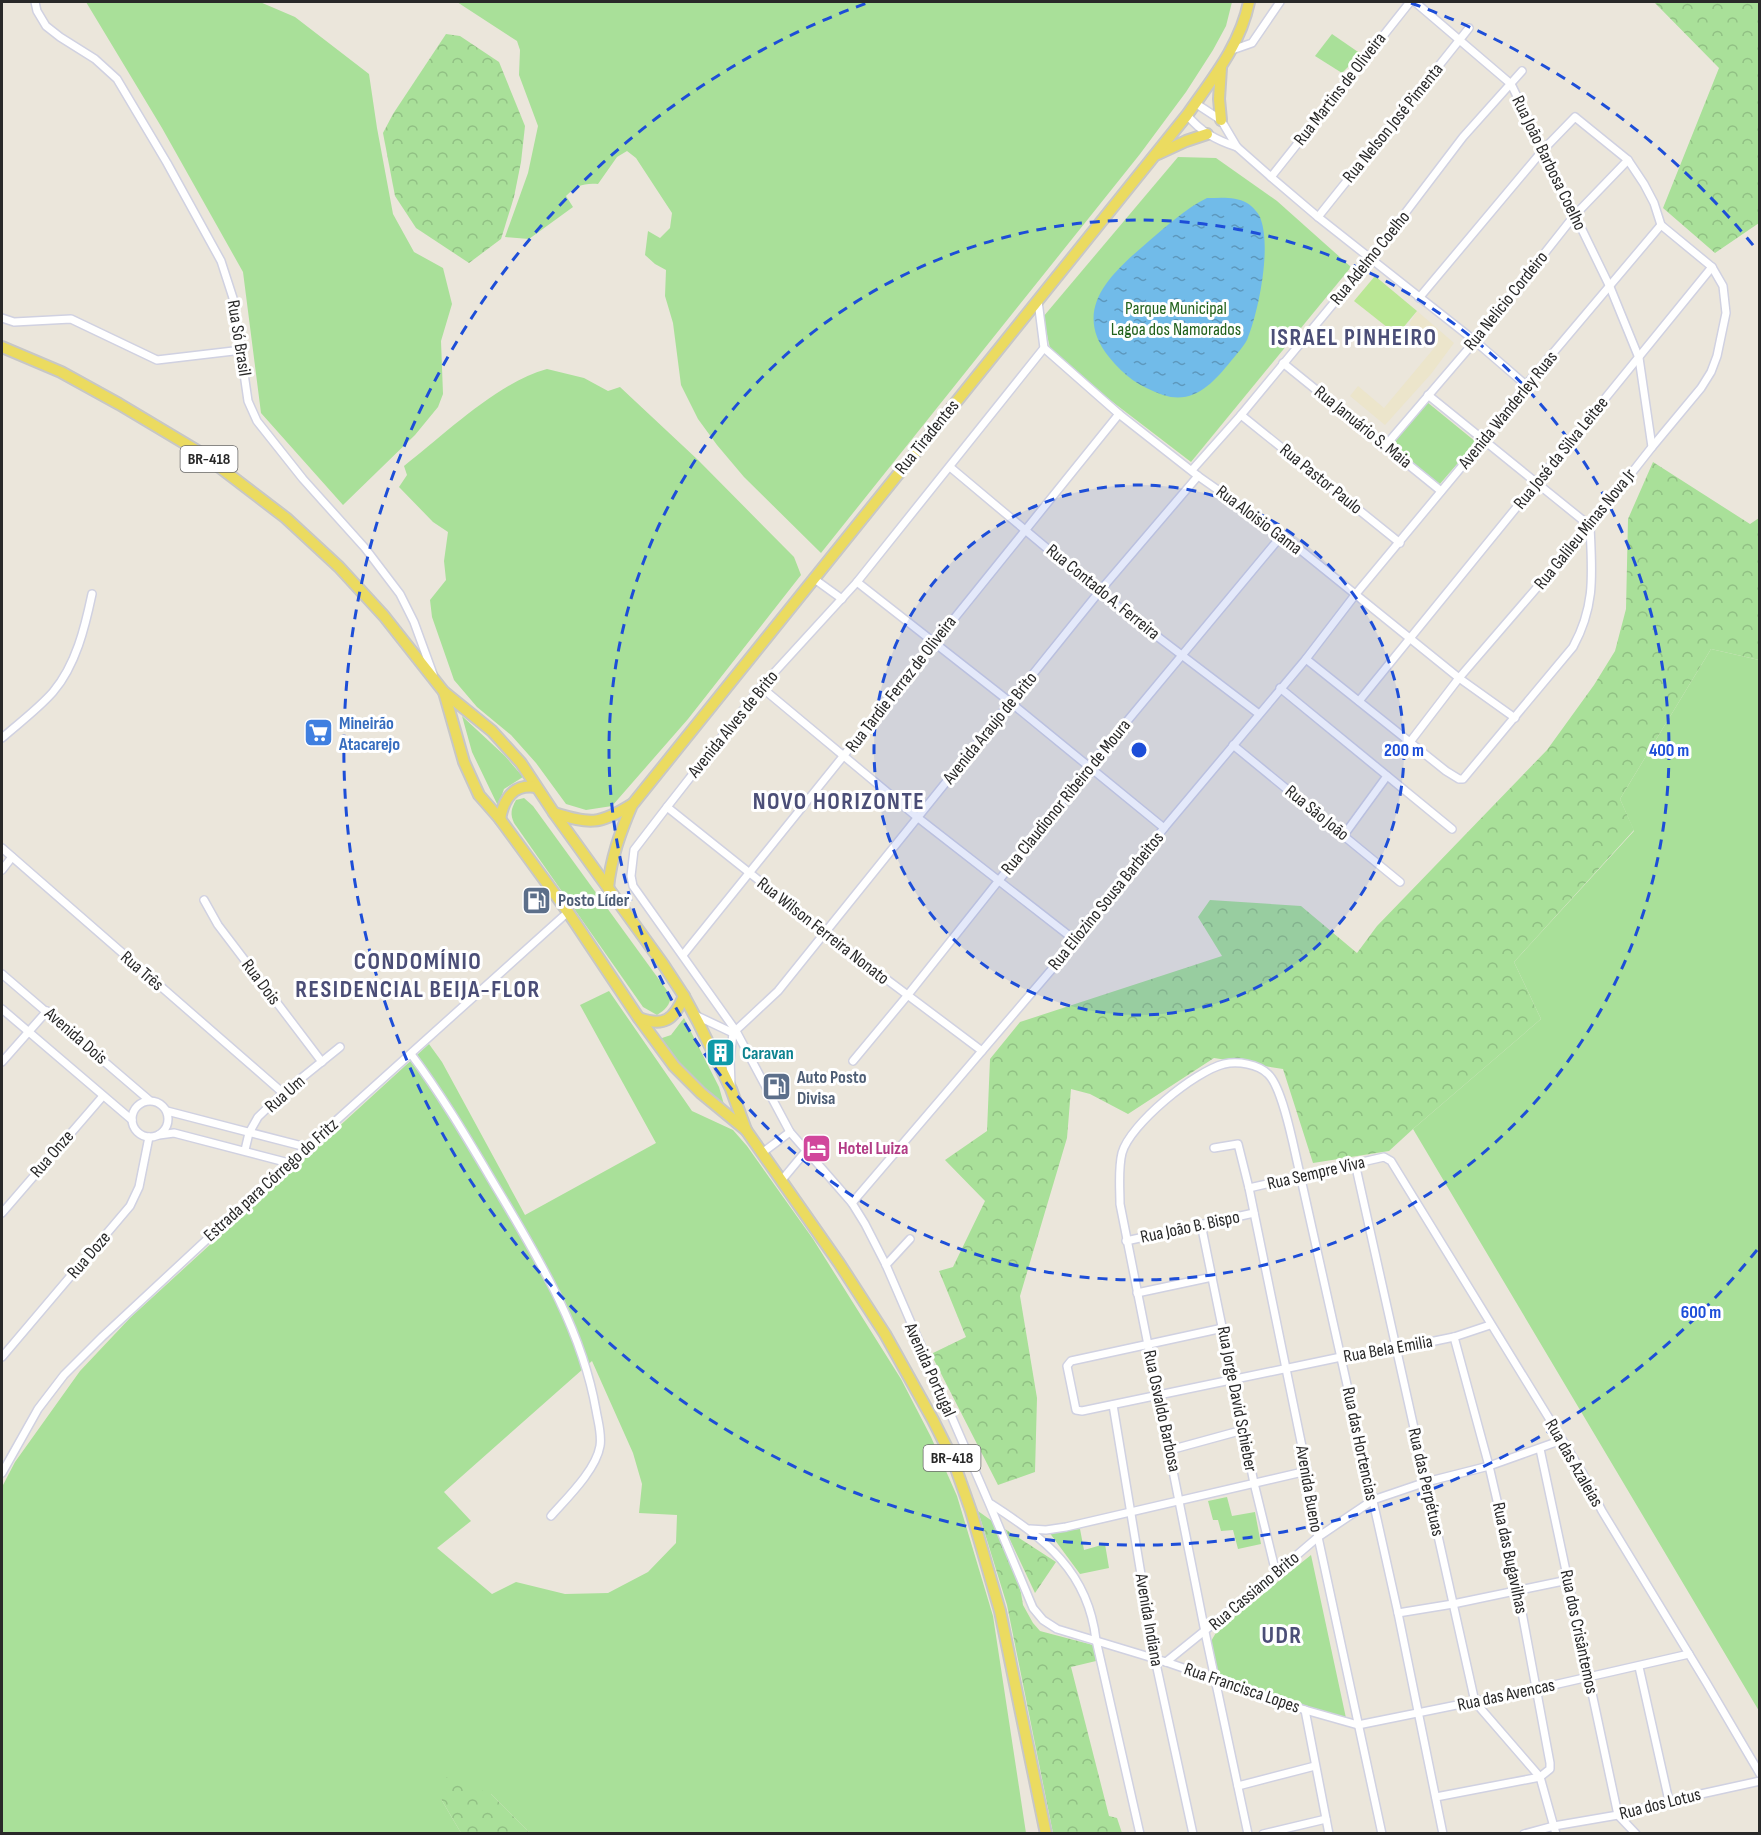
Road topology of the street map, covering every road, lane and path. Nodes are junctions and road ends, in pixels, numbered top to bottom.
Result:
1 (35, 2) edge
2 (1249, 2) edge
3 (1280, 2) edge
4 (1413, 2) edge
5 (1469, 28) dead end
6 (1460, 39) junction
7 (1232, 50) junction
8 (1221, 67) junction
9 (1522, 71) dead end
10 (1511, 84) junction
11 (1195, 103) junction
12 (1187, 115) junction
13 (1221, 120) junction
14 (1207, 134) junction
15 (1237, 147) junction
16 (1543, 150) junction
17 (1155, 155) junction
18 (1628, 160) junction
19 (1270, 177) junction
20 (1574, 216) junction
21 (1318, 217) junction
22 (1661, 225) junction
23 (1371, 258) junction
24 (1712, 267) junction
25 (1610, 287) junction
26 (1419, 298) junction
27 (1038, 301) junction
28 (2, 318) edge
29 (1475, 340) junction
30 (2, 347) edge
31 (1044, 348) junction
32 (242, 350) junction
33 (1639, 358) junction
34 (1283, 363) junction
35 (1526, 385) junction
36 (1428, 395) junction
37 (1119, 414) junction
38 (1241, 415) junction
39 (1483, 441) junction
40 (1386, 445) junction
41 (1652, 447) junction
42 (950, 466) junction
43 (1195, 473) junction
44 (1537, 483) junction
45 (1442, 491) junction
46 (1590, 526) junction
47 (1026, 528) junction
48 (1282, 535) junction
49 (1400, 543) junction
50 (813, 578) junction
51 (857, 582) junction
52 (1099, 592) junction
53 (92, 594) dead end
54 (1355, 595) junction
55 (842, 599) junction
56 (1410, 639) junction
57 (933, 642) junction
58 (1182, 656) junction
59 (1306, 659) junction
60 (1459, 678) junction
61 (436, 682) junction
62 (761, 687) junction
63 (1280, 688) junction
64 (444, 692) junction
65 (1359, 701) junction
66 (1010, 702) junction
67 (1259, 714) junction
68 (1515, 718) junction
69 (2, 738) edge
70 (1410, 742) junction
71 (1233, 745) junction
72 (843, 757) junction
73 (1089, 767) junction
74 (1387, 776) junction
75 (536, 787) junction
76 (632, 805) junction
77 (667, 807) junction
78 (554, 813) junction
79 (917, 818) junction
80 (500, 819) junction
81 (1164, 828) junction
82 (1452, 830) dead end
83 (1344, 835) junction
84 (2, 848) edge
85 (12, 857) junction
86 (2, 870) edge
87 (749, 874) junction
88 (998, 881) junction
89 (1400, 882) dead end
90 (608, 888) junction
91 (204, 900) dead end
92 (568, 912) junction
93 (825, 933) junction
94 (1076, 941) junction
95 (683, 955) junction
96 (2, 974) edge
97 (684, 996) junction
98 (907, 996) junction
99 (2, 1009) edge
100 (47, 1011) junction
101 (694, 1015) junction
102 (638, 1017) junction
103 (28, 1032) junction
104 (735, 1032) junction
105 (340, 1047) dead end
106 (982, 1051) junction
107 (411, 1054) junction
108 (853, 1061) dead end
109 (2, 1062) edge
110 (322, 1062) junction
111 (1254, 1066) joint
112 (731, 1089) junction
113 (283, 1094) junction
114 (102, 1096) junction
115 (149, 1100) junction
116 (167, 1111) junction
117 (132, 1120) junction
118 (746, 1130) junction
119 (790, 1132) junction
120 (249, 1133) junction
121 (159, 1135) junction
122 (149, 1137) junction
123 (306, 1147) junction
124 (1214, 1148) dead end
125 (245, 1150) junction
126 (806, 1151) junction
127 (762, 1153) junction
128 (1384, 1157) joint
129 (289, 1163) junction
130 (1355, 1163) junction
131 (1299, 1176) junction
132 (781, 1180) junction
133 (1249, 1188) junction
134 (852, 1203) junction
135 (2, 1213) edge
136 (1254, 1213) junction
137 (1201, 1224) junction
138 (910, 1239) dead end
139 (1126, 1241) junction
140 (886, 1265) junction
141 (1212, 1277) junction
142 (1137, 1293) junction
143 (1490, 1325) junction
144 (1223, 1328) junction
145 (1454, 1336) junction
146 (1148, 1344) junction
147 (1396, 1349) junction
148 (1341, 1357) junction
149 (2, 1358) edge
150 (1286, 1369) junction
151 (1234, 1380) junction
152 (1159, 1396) junction
153 (1113, 1405) junction
154 (1243, 1430) junction
155 (1562, 1440) junction
156 (1540, 1449) junction
157 (1170, 1450) junction
158 (1489, 1466) junction
159 (1307, 1471) junction
160 (2, 1473) edge
161 (1426, 1482) junction
162 (1254, 1483) junction
163 (1373, 1500) junction
164 (1180, 1501) junction
165 (990, 1503) junction
166 (1130, 1512) junction
167 (551, 1516) dead end
168 (1030, 1529) junction
169 (1318, 1537) junction
170 (1276, 1573) junction
171 (1568, 1581) junction
172 (1518, 1591) junction
173 (1453, 1604) junction
174 (1398, 1613) junction
175 (1057, 1629) joint
176 (1205, 1632) junction
177 (1096, 1640) junction
178 (1689, 1654) junction
179 (1155, 1659) junction
180 (1166, 1662) junction
181 (1639, 1667) junction
182 (1588, 1676) junction
183 (1216, 1680) junction
184 (1536, 1689) junction
185 (1474, 1702) junction
186 (1305, 1710) junction
187 (1418, 1713) junction
188 (1358, 1725) junction
189 (1315, 1766) junction
190 (1760, 1774) edge
191 (1540, 1778) junction
192 (1760, 1781) edge
193 (1238, 1786) junction
194 (1436, 1797) junction
195 (1669, 1801) junction
196 (1618, 1815) junction
197 (1326, 1819) junction
198 (1555, 1830) edge
199 (1046, 1833) edge
200 (1140, 1833) edge
201 (1193, 1833) edge
202 (1248, 1833) edge
203 (1263, 1833) edge
204 (1329, 1833) edge
205 (1382, 1833) edge
206 (1443, 1833) edge
207 (1524, 1833) edge
208 (1636, 1833) edge

1 - 32 street, Rua Só Brasil
2 - 7 main road, Rua Tiradentes
3 - 7 street
4 - 6 street, Rua João Barbosa Coelho
4 - 19 street, Rua Martins de Oliveira
5 - 6 street, Rua Nelson José Pimenta
6 - 10 street, Rua João Barbosa Coelho
6 - 21 street, Rua Nelson José Pimenta
7 - 8 main road, Rua Tiradentes
8 - 11 main road, Rua Tiradentes
8 - 13 main road
9 - 10 street, Rua Adelmo Coelho
10 - 16 street, Rua João Barbosa Coelho
10 - 23 street, Rua Adelmo Coelho
11 - 12 main road, Rua Tiradentes
11 - 13 street
12 - 14 street
12 - 17 main road, Rua Tiradentes
13 - 15 street
14 - 15 street
14 - 17 main road
15 - 19 street
16 - 18 street
16 - 20 street, Rua João Barbosa Coelho
16 - 26 street
17 - 27 main road, Rua Tiradentes
18 - 20 street, Rua Nelicio Cordeiro
18 - 22 street
19 - 21 street
20 - 25 street, Rua João Barbosa Coelho
20 - 29 street, Rua Nelicio Cordeiro
21 - 23 street
22 - 24 street
22 - 25 street, Avenida Wanderley Ruas
23 - 26 street
23 - 34 street, Rua Adelmo Coelho
24 - 33 street, Rua José da Silva Leitee
24 - 41 street, Rua Galileu Minas Nova Jr
25 - 33 street, Rua João Barbosa Coelho
25 - 35 street, Avenida Wanderley Ruas
26 - 29 street
27 - 31 street
27 - 50 main road, Rua Tiradentes
28 - 32 street
29 - 35 street
29 - 36 street, Rua Nelicio Cordeiro
30 - 61 main road, BR-418
31 - 37 street, Rua Aloisio Gama
31 - 42 street, Avenida Alves de Brito
32 - 61 street, Rua Só Brasil
33 - 41 street
33 - 44 street, Rua José da Silva Leitee
34 - 38 street, Rua Adelmo Coelho
34 - 40 street, Rua Januário S. Maia
35 - 39 street, Avenida Wanderley Ruas
36 - 39 street
36 - 40 street, Rua Nelicio Cordeiro
37 - 43 street, Rua Aloisio Gama
37 - 47 street, Rua Tardie Ferraz de Oliveira
38 - 43 street, Rua Adelmo Coelho
38 - 49 street, Rua Pastor Paulo
39 - 44 street
39 - 45 street, Avenida Wanderley Ruas
40 - 45 street, Rua Januário S. Maia
41 - 46 street, Rua Galileu Minas Nova Jr
42 - 47 street, Rua Contado A. Ferreira
42 - 51 street, Avenida Alves de Brito
43 - 48 street, Rua Aloisio Gama
43 - 52 street, Avenida Araujo de Brito
44 - 46 street
44 - 56 street, Rua José da Silva Leitee
45 - 49 street, Avenida Wanderley Ruas
46 - 60 street, Rua Galileu Minas Nova Jr
46 - 68 street
47 - 52 street, Rua Contado A. Ferreira
47 - 57 street, Rua Tardie Ferraz de Oliveira
48 - 54 street, Rua Aloisio Gama
48 - 58 street, Rua Claudionor Ribeiro de Moura
49 - 54 street, Avenida Wanderley Ruas
50 - 55 street
50 - 76 main road, Rua Tiradentes
51 - 55 street, Avenida Alves de Brito
51 - 57 street
52 - 58 street, Rua Contado A. Ferreira
52 - 66 street, Avenida Araujo de Brito
53 - 69 street
54 - 56 street, Rua Aloisio Gama
54 - 59 street, Rua Eliozino Sousa Barbeitos
55 - 62 street, Avenida Alves de Brito
56 - 60 street, Rua Aloisio Gama
56 - 65 street, Rua José da Silva Leitee
57 - 66 street
57 - 72 street, Rua Tardie Ferraz de Oliveira
58 - 67 street, Rua Contado A. Ferreira
58 - 73 street, Rua Claudionor Ribeiro de Moura
59 - 63 street, Rua Eliozino Sousa Barbeitos
59 - 65 street
60 - 68 street, Rua Aloisio Gama
60 - 70 street, Rua Galileu Minas Nova Jr
61 - 64 main road, BR-418
62 - 72 street
62 - 77 street, Avenida Alves de Brito
63 - 67 street, Rua Eliozino Sousa Barbeitos
63 - 74 street
64 - 75 main road, BR-418
64 - 80 main road, BR-418
65 - 70 street
66 - 73 street
66 - 79 street, Avenida Araujo de Brito
67 - 71 street, Rua Eliozino Sousa Barbeitos
68 - 70 street
71 - 81 street, Rua Eliozino Sousa Barbeitos
71 - 83 street, Rua São João
72 - 79 street
72 - 87 street, Rua Tardie Ferraz de Oliveira
73 - 81 street
73 - 88 street, Rua Claudionor Ribeiro de Moura
74 - 82 street
74 - 83 street
75 - 78 main road, BR-418
75 - 80 main road
76 - 78 main road, Rua Tiradentes
76 - 90 main road, Rua Tiradentes
77 - 87 street, Rua Wilson Ferreira Nonato
77 - 95 street, Avenida Alves de Brito
78 - 90 main road, BR-418
79 - 88 street
79 - 93 street, Avenida Araujo de Brito
80 - 92 main road, BR-418
81 - 94 street, Rua Eliozino Sousa Barbeitos
83 - 89 street, Rua São João
84 - 85 street, Rua Três
85 - 86 street
85 - 113 street, Rua Três
87 - 93 street, Rua Wilson Ferreira Nonato
87 - 95 street, Rua Tardie Ferraz de Oliveira
88 - 94 street
88 - 98 street, Rua Claudionor Ribeiro de Moura
90 - 97 main road, BR-418
91 - 110 street, Rua Dois
92 - 102 main road, BR-418
92 - 107 street, Estrada para Córrego do Fritz
93 - 98 street, Rua Wilson Ferreira Nonato
93 - 104 street, Avenida Araujo de Brito
94 - 106 street, Rua Eliozino Sousa Barbeitos
95 - 104 street, Avenida Alves de Brito
96 - 100 street, Avenida Dois
97 - 101 main road, BR-418
97 - 102 main road
98 - 106 street, Rua Wilson Ferreira Nonato
98 - 108 street, Rua Claudionor Ribeiro de Moura
99 - 103 street, Avenida Dois
100 - 103 street
100 - 115 street, Avenida Dois
101 - 104 street
101 - 112 main road, BR-418
102 - 118 main road, BR-418
103 - 109 street
103 - 114 street, Avenida Dois
104 - 112 street
104 - 119 street, Avenida Alves de Brito
105 - 110 street, Rua Um
106 - 134 street, Rua Eliozino Sousa Barbeitos
107 - 123 street, Estrada para Córrego do Fritz
107 - 167 street
110 - 113 street, Rua Um
111 - 131 street, Rua das Hortencias
111 - 139 street, Rua Osvaldo Barbosa
112 - 118 main road, BR-418
113 - 120 street, Rua Um
114 - 117 street, Avenida Dois
114 - 135 street, Rua Onze
115 - 116 street, Avenida Dois
115 - 117 street
116 - 120 street, Avenida Dois
116 - 121 street
117 - 122 street, Avenida Dois
118 - 127 main road, BR-418
119 - 126 street, Avenida Alves de Brito
119 - 127 street
120 - 123 street, Avenida Dois
120 - 125 street, Rua Um
121 - 122 street
121 - 125 street
122 - 149 street, Rua Doze
123 - 129 street, Estrada para Córrego do Fritz
124 - 133 street, Avenida Bueno
125 - 129 street
126 - 132 street
126 - 134 street, Avenida Alves de Brito
127 - 132 main road, BR-418
128 - 130 street, Rua Sempre Viva
128 - 143 street, Rua das Azaleias
129 - 160 street, Estrada para Córrego do Fritz
130 - 131 street, Rua Sempre Viva
130 - 147 street, Rua das Perpétuas
131 - 133 street, Rua Sempre Viva
131 - 148 street, Rua das Hortencias
132 - 199 main road, BR-418
133 - 136 street, Avenida Bueno
134 - 140 street, Avenida Portugal
136 - 137 street, Rua João B. Bispo
136 - 150 street, Avenida Bueno
137 - 139 street, Rua João B. Bispo
137 - 141 street, Rua Jorge David Schieber
138 - 140 street
139 - 142 street, Rua Osvaldo Barbosa
140 - 165 street, Avenida Portugal
141 - 142 street
141 - 144 street, Rua Jorge David Schieber
142 - 146 street, Rua Osvaldo Barbosa
143 - 145 street, Rua Bela Emilia
143 - 155 street, Rua das Azaleias
144 - 146 street
144 - 151 street, Rua Jorge David Schieber
145 - 147 street, Rua Bela Emilia
145 - 158 street, Rua das Bugavilhas
146 - 152 street, Rua Osvaldo Barbosa
146 - 153 street, Rua Bela Emilia
147 - 148 street, Rua Bela Emilia
147 - 161 street, Rua das Perpétuas
148 - 150 street, Rua Bela Emilia
148 - 163 street, Rua das Hortencias
150 - 151 street, Rua Bela Emilia
150 - 159 street, Avenida Bueno
151 - 152 street, Rua Bela Emilia
151 - 154 street, Rua Jorge David Schieber
152 - 153 street, Rua Bela Emilia
152 - 157 street, Rua Osvaldo Barbosa
153 - 166 street, Avenida Indiana
154 - 157 street
154 - 162 street, Rua Jorge David Schieber
155 - 156 street, Rua Cassiano Brito
155 - 178 street, Rua das Azaleias
156 - 158 street, Rua Cassiano Brito
156 - 171 street, Rua dos Crisântemos
157 - 164 street, Rua Osvaldo Barbosa
158 - 161 street, Rua Cassiano Brito
158 - 172 street, Rua das Bugavilhas
159 - 162 street
159 - 169 street, Avenida Bueno
161 - 163 street, Rua Cassiano Brito
161 - 173 street, Rua das Perpétuas
162 - 164 street
162 - 170 street, Rua Jorge David Schieber
163 - 169 street, Rua Cassiano Brito
163 - 174 street, Rua das Hortencias
164 - 166 street
164 - 176 street, Rua Osvaldo Barbosa
165 - 168 street
165 - 175 street, Avenida Portugal
166 - 168 street
166 - 179 street, Avenida Indiana
168 - 177 street
169 - 170 street, Rua Cassiano Brito
169 - 188 street, Avenida Bueno
170 - 176 street, Rua Cassiano Brito
171 - 172 street
171 - 182 street, Rua dos Crisântemos
172 - 173 street
172 - 184 street, Rua das Bugavilhas
173 - 174 street
173 - 185 street, Rua das Perpétuas
174 - 187 street, Rua das Hortencias
175 - 177 street, Rua Francisca Lopes
176 - 180 street, Rua Cassiano Brito
176 - 183 street, Rua Osvaldo Barbosa
177 - 179 street, Rua Francisca Lopes
177 - 200 street
178 - 181 street, Rua das Avencas
178 - 190 street, Rua das Azaleias
179 - 180 street, Rua Francisca Lopes
179 - 201 street, Avenida Indiana
180 - 183 street, Rua Francisca Lopes
181 - 182 street, Rua das Avencas
181 - 195 street
182 - 184 street, Rua das Avencas
182 - 196 street, Rua dos Crisântemos
183 - 186 street, Rua Francisca Lopes
183 - 193 street, Rua Osvaldo Barbosa
184 - 185 street, Rua das Avencas
184 - 191 street, Rua das Bugavilhas
185 - 187 street, Rua das Avencas
185 - 191 street, Rua das Perpétuas
186 - 188 street, Rua Francisca Lopes
186 - 189 street
187 - 188 street, Rua das Avencas
187 - 194 street, Rua das Hortencias
188 - 205 street, Avenida Bueno
189 - 193 street
189 - 197 street
191 - 194 street
191 - 198 street
192 - 195 street, Rua dos Lotus
193 - 202 street, Rua Osvaldo Barbosa
194 - 206 street, Rua das Hortencias
195 - 196 street, Rua dos Lotus
196 - 198 street, Rua dos Lotus
196 - 208 street
197 - 203 street
197 - 204 street
198 - 207 street, Rua dos Lotus

